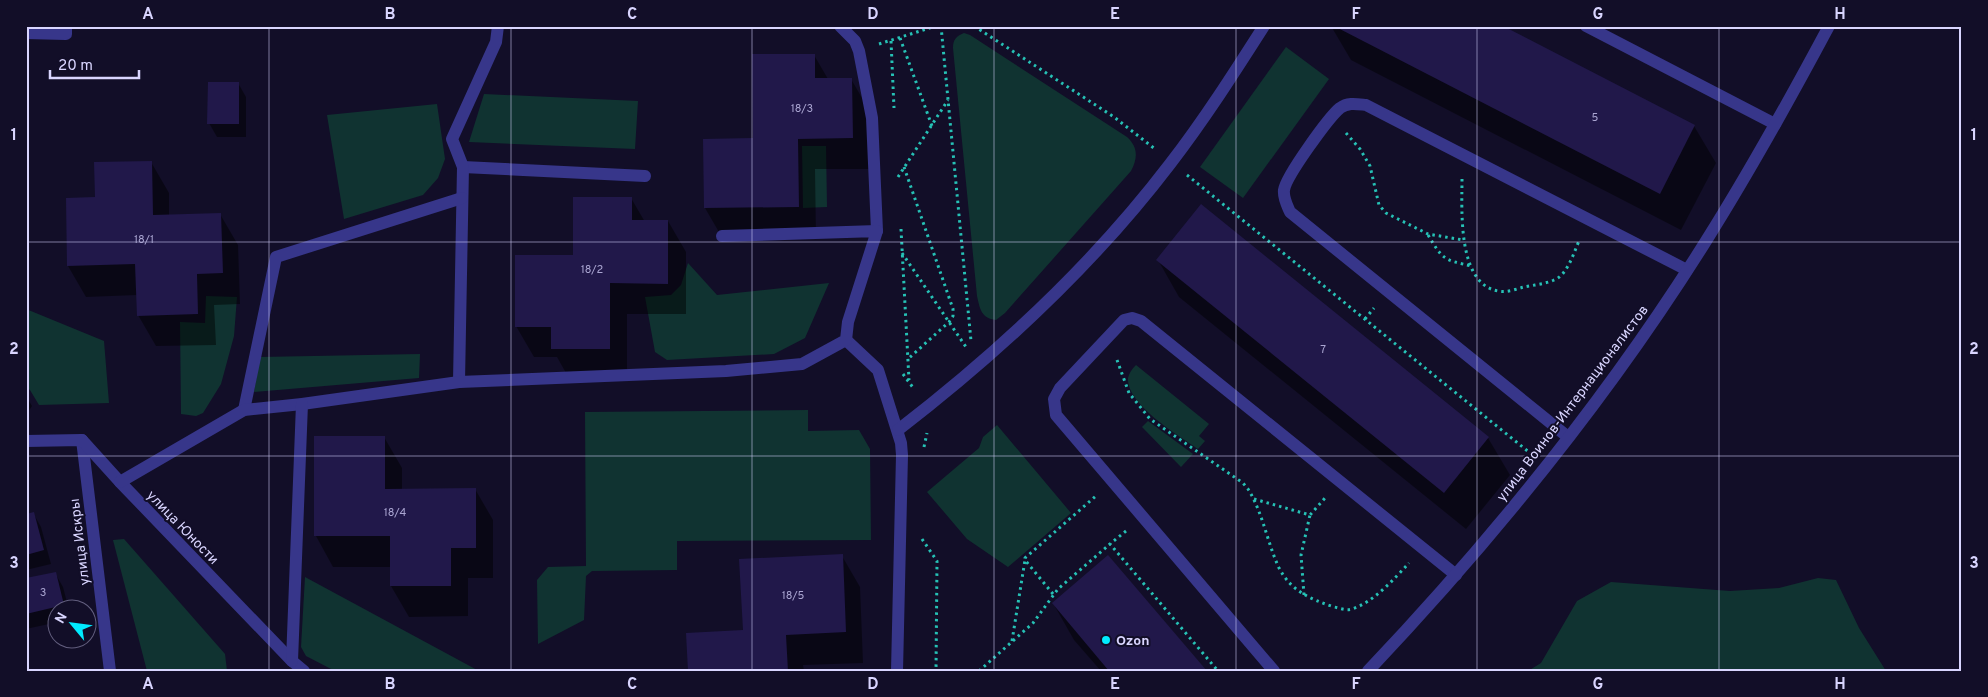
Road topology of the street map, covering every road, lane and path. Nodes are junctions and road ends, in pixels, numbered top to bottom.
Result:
1 (66, 26) edge
2 (498, 26) edge
3 (840, 26) edge
4 (936, 26) edge
5 (941, 26) edge
6 (974, 26) edge
7 (1264, 26) edge
8 (1586, 26) edge
9 (1828, 26) edge
10 (26, 33) edge
11 (900, 38) junction
12 (860, 51) junction
13 (948, 100) junction
14 (1332, 116) junction
15 (1775, 124) junction
16 (932, 126) junction
17 (1461, 154) junction
18 (1171, 162) junction
19 (904, 167) junction
20 (463, 168) junction
21 (645, 176) dead end
22 (898, 177) dead end
23 (462, 198) junction
24 (1590, 220) junction
25 (877, 231) junction
26 (1428, 234) junction
27 (722, 236) dead end
28 (1463, 240) junction
29 (902, 253) dead end
30 (1472, 266) junction
31 (1687, 270) junction
32 (949, 322) junction
33 (1111, 333) junction
34 (846, 340) junction
35 (908, 359) dead end
36 (975, 361) junction
37 (459, 382) junction
38 (302, 404) junction
39 (244, 410) junction
40 (898, 430) junction
41 (1568, 437) junction
42 (82, 440) junction
43 (26, 441) edge
44 (1546, 466) junction
45 (1339, 481) junction
46 (120, 482) junction
47 (1113, 482) junction
48 (1254, 499) junction
49 (1310, 515) junction
50 (1142, 516) junction
51 (1110, 544) junction
52 (1424, 548) junction
53 (1025, 560) junction
54 (1456, 575) junction
55 (1053, 594) junction
56 (1304, 595) junction
57 (1012, 642) junction
58 (292, 661) junction
59 (110, 671) edge
60 (304, 671) edge
61 (897, 671) edge
62 (979, 671) edge
63 (1218, 671) edge
64 (1274, 671) edge
65 (1368, 671) edge

1 - 10 street
2 - 20 street
3 - 12 street
4 - 11 path
5 - 13 path
6 - 18 path
7 - 18 street
8 - 15 street
9 - 15 street, улица Воинов-Интернационалистов
11 - 12 path
11 - 16 path
12 - 25 street
13 - 16 path
13 - 36 path
14 - 17 street
14 - 26 path
14 - 41 street
15 - 31 street, улица Воинов-Интернационалистов
16 - 19 path
17 - 24 street
17 - 28 path
18 - 36 street
18 - 44 path
19 - 22 path
19 - 32 path
20 - 21 street
20 - 23 street
23 - 37 street
23 - 39 street
24 - 30 path
24 - 31 street
25 - 27 street
25 - 34 street
26 - 28 path
26 - 30 path
28 - 30 path
29 - 32 path
31 - 41 street, улица Воинов-Интернационалистов
32 - 35 path
32 - 36 path
33 - 45 street
33 - 47 street
33 - 48 path
34 - 37 street
34 - 40 street
36 - 40 street
37 - 38 street
38 - 39 street
38 - 58 street
39 - 46 street
40 - 61 street
41 - 44 street, улица Воинов-Интернационалистов
42 - 43 street
42 - 46 street, улица Юности
42 - 59 street, улица Искры
44 - 54 street, улица Воинов-Интернационалистов
45 - 49 path
45 - 52 street
46 - 58 street, улица Юности
47 - 50 street
47 - 53 path
48 - 49 path
48 - 56 path
49 - 56 path
50 - 51 path
50 - 64 street
51 - 55 path
51 - 63 path
52 - 54 street
52 - 56 path
53 - 55 path
53 - 57 path
54 - 65 street, улица Воинов-Интернационалистов
55 - 57 path
57 - 62 path
58 - 60 street, улица Юности

